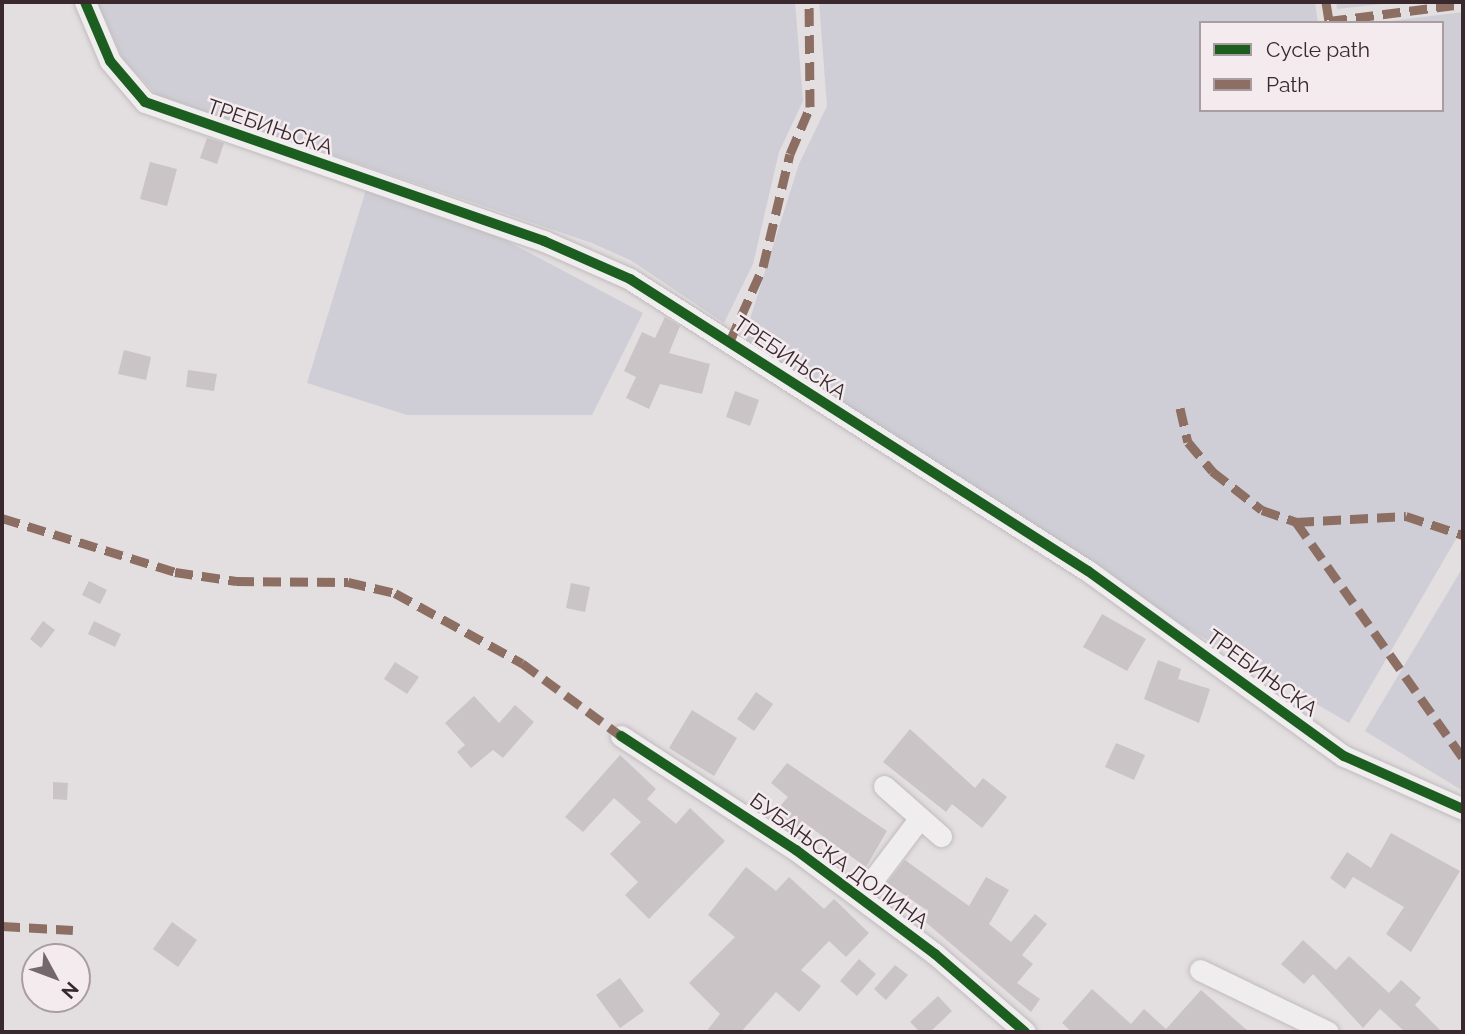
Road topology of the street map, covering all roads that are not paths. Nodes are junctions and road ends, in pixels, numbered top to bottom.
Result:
1 (85, 2) edge
2 (621, 736) dead end
3 (884, 786) dead end
4 (1463, 809) edge
5 (919, 819) junction
6 (941, 836) dead end
7 (860, 897) junction
8 (1200, 970) dead end
9 (1025, 1032) edge
10 (1328, 1032) edge

1 - 4 street, ТРЕБИЊСКА
2 - 7 street, БУБАЊСКА ДОЛИНА
3 - 5 street
5 - 6 street
5 - 7 street
7 - 9 street, БУБАЊСКА ДОЛИНА
8 - 10 street

